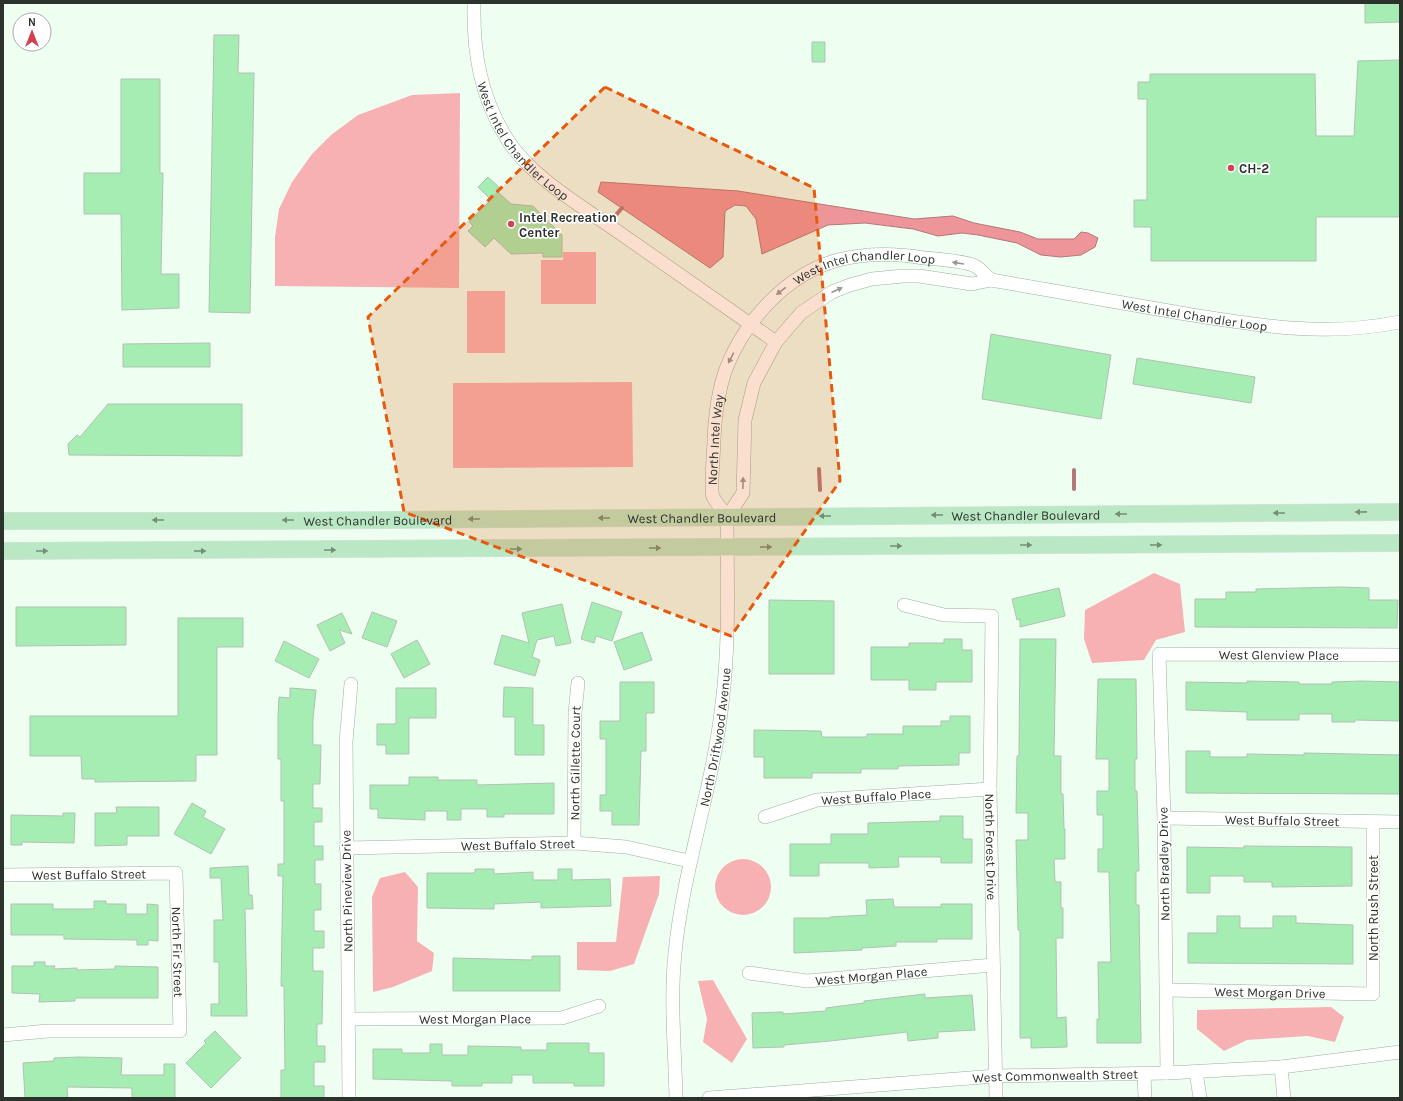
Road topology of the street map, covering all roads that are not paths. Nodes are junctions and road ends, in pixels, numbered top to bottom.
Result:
1 (474, 3) edge
2 (991, 280) junction
3 (1400, 322) edge
4 (751, 324) junction
5 (776, 342) junction
6 (1400, 512) edge
7 (727, 517) junction
8 (3, 521) edge
9 (1400, 543) edge
10 (727, 547) junction
11 (3, 551) edge
12 (904, 605) dead end
13 (1159, 654) joint
14 (1400, 655) edge
15 (578, 683) dead end
16 (351, 684) dead end
17 (990, 789) junction
18 (766, 817) dead end
19 (1164, 818) junction
20 (1373, 822) junction
21 (1400, 822) edge
22 (574, 843) junction
23 (346, 848) junction
24 (689, 861) junction
25 (176, 873) joint
26 (3, 875) edge
27 (993, 965) junction
28 (749, 973) dead end
29 (1167, 990) junction
30 (1373, 994) joint
31 (598, 1006) dead end
32 (349, 1020) junction
33 (3, 1035) edge
34 (1400, 1052) edge
35 (1281, 1067) junction
36 (1196, 1072) junction
37 (1167, 1073) junction
38 (1144, 1074) junction
39 (996, 1076) junction
40 (349, 1098) edge
41 (676, 1098) edge
42 (709, 1098) edge
43 (996, 1098) edge
44 (1145, 1098) edge
45 (1200, 1098) edge
46 (1284, 1098) edge

1 - 4 street, West Intel Chandler Loop
2 - 3 street, West Intel Chandler Loop
2 -> 4 street, West Intel Chandler Loop
5 -> 2 street, West Intel Chandler Loop
4 - 5 street, West Intel Chandler Loop
4 -> 7 street, North Intel Way
7 -> 5 street
6 -> 7 main road, West Chandler Boulevard
7 -> 8 main road, West Chandler Boulevard
7 - 10 street, North Driftwood Avenue
10 -> 9 main road
11 -> 10 main road
10 - 24 street, North Driftwood Avenue
12 - 17 street, North Forest Drive
13 - 14 street, West Glenview Place
13 - 19 street, North Bradley Drive
15 - 22 street, North Gillette Court
16 - 23 street, North Pineview Drive
17 - 18 street, West Buffalo Place
17 - 27 street, North Forest Drive
19 - 20 street, West Buffalo Street
19 - 29 street, North Bradley Drive
20 - 21 street, West Buffalo Street
20 - 30 street, North Rush Street
22 - 23 street, West Buffalo Street
22 - 24 street, West Buffalo Street
23 - 32 street, North Pineview Drive
24 - 41 street, North Driftwood Avenue
25 - 26 street, West Buffalo Street
25 - 33 street, North Fir Street
27 - 28 street, West Morgan Place
27 - 39 street, North Forest Drive
29 - 30 street, West Morgan Drive
29 - 37 street, North Bradley Drive
31 - 32 street, West Morgan Place
32 - 40 street, North Pineview Drive
34 - 35 street, West Commonwealth Street
35 - 36 street, West Commonwealth Street
35 - 46 street
36 - 37 street, West Commonwealth Street
36 - 45 street
37 - 38 street, West Commonwealth Street
38 - 39 street, West Commonwealth Street
38 - 44 street
39 - 42 street, West Commonwealth Street
39 - 43 street, North Forest Drive

